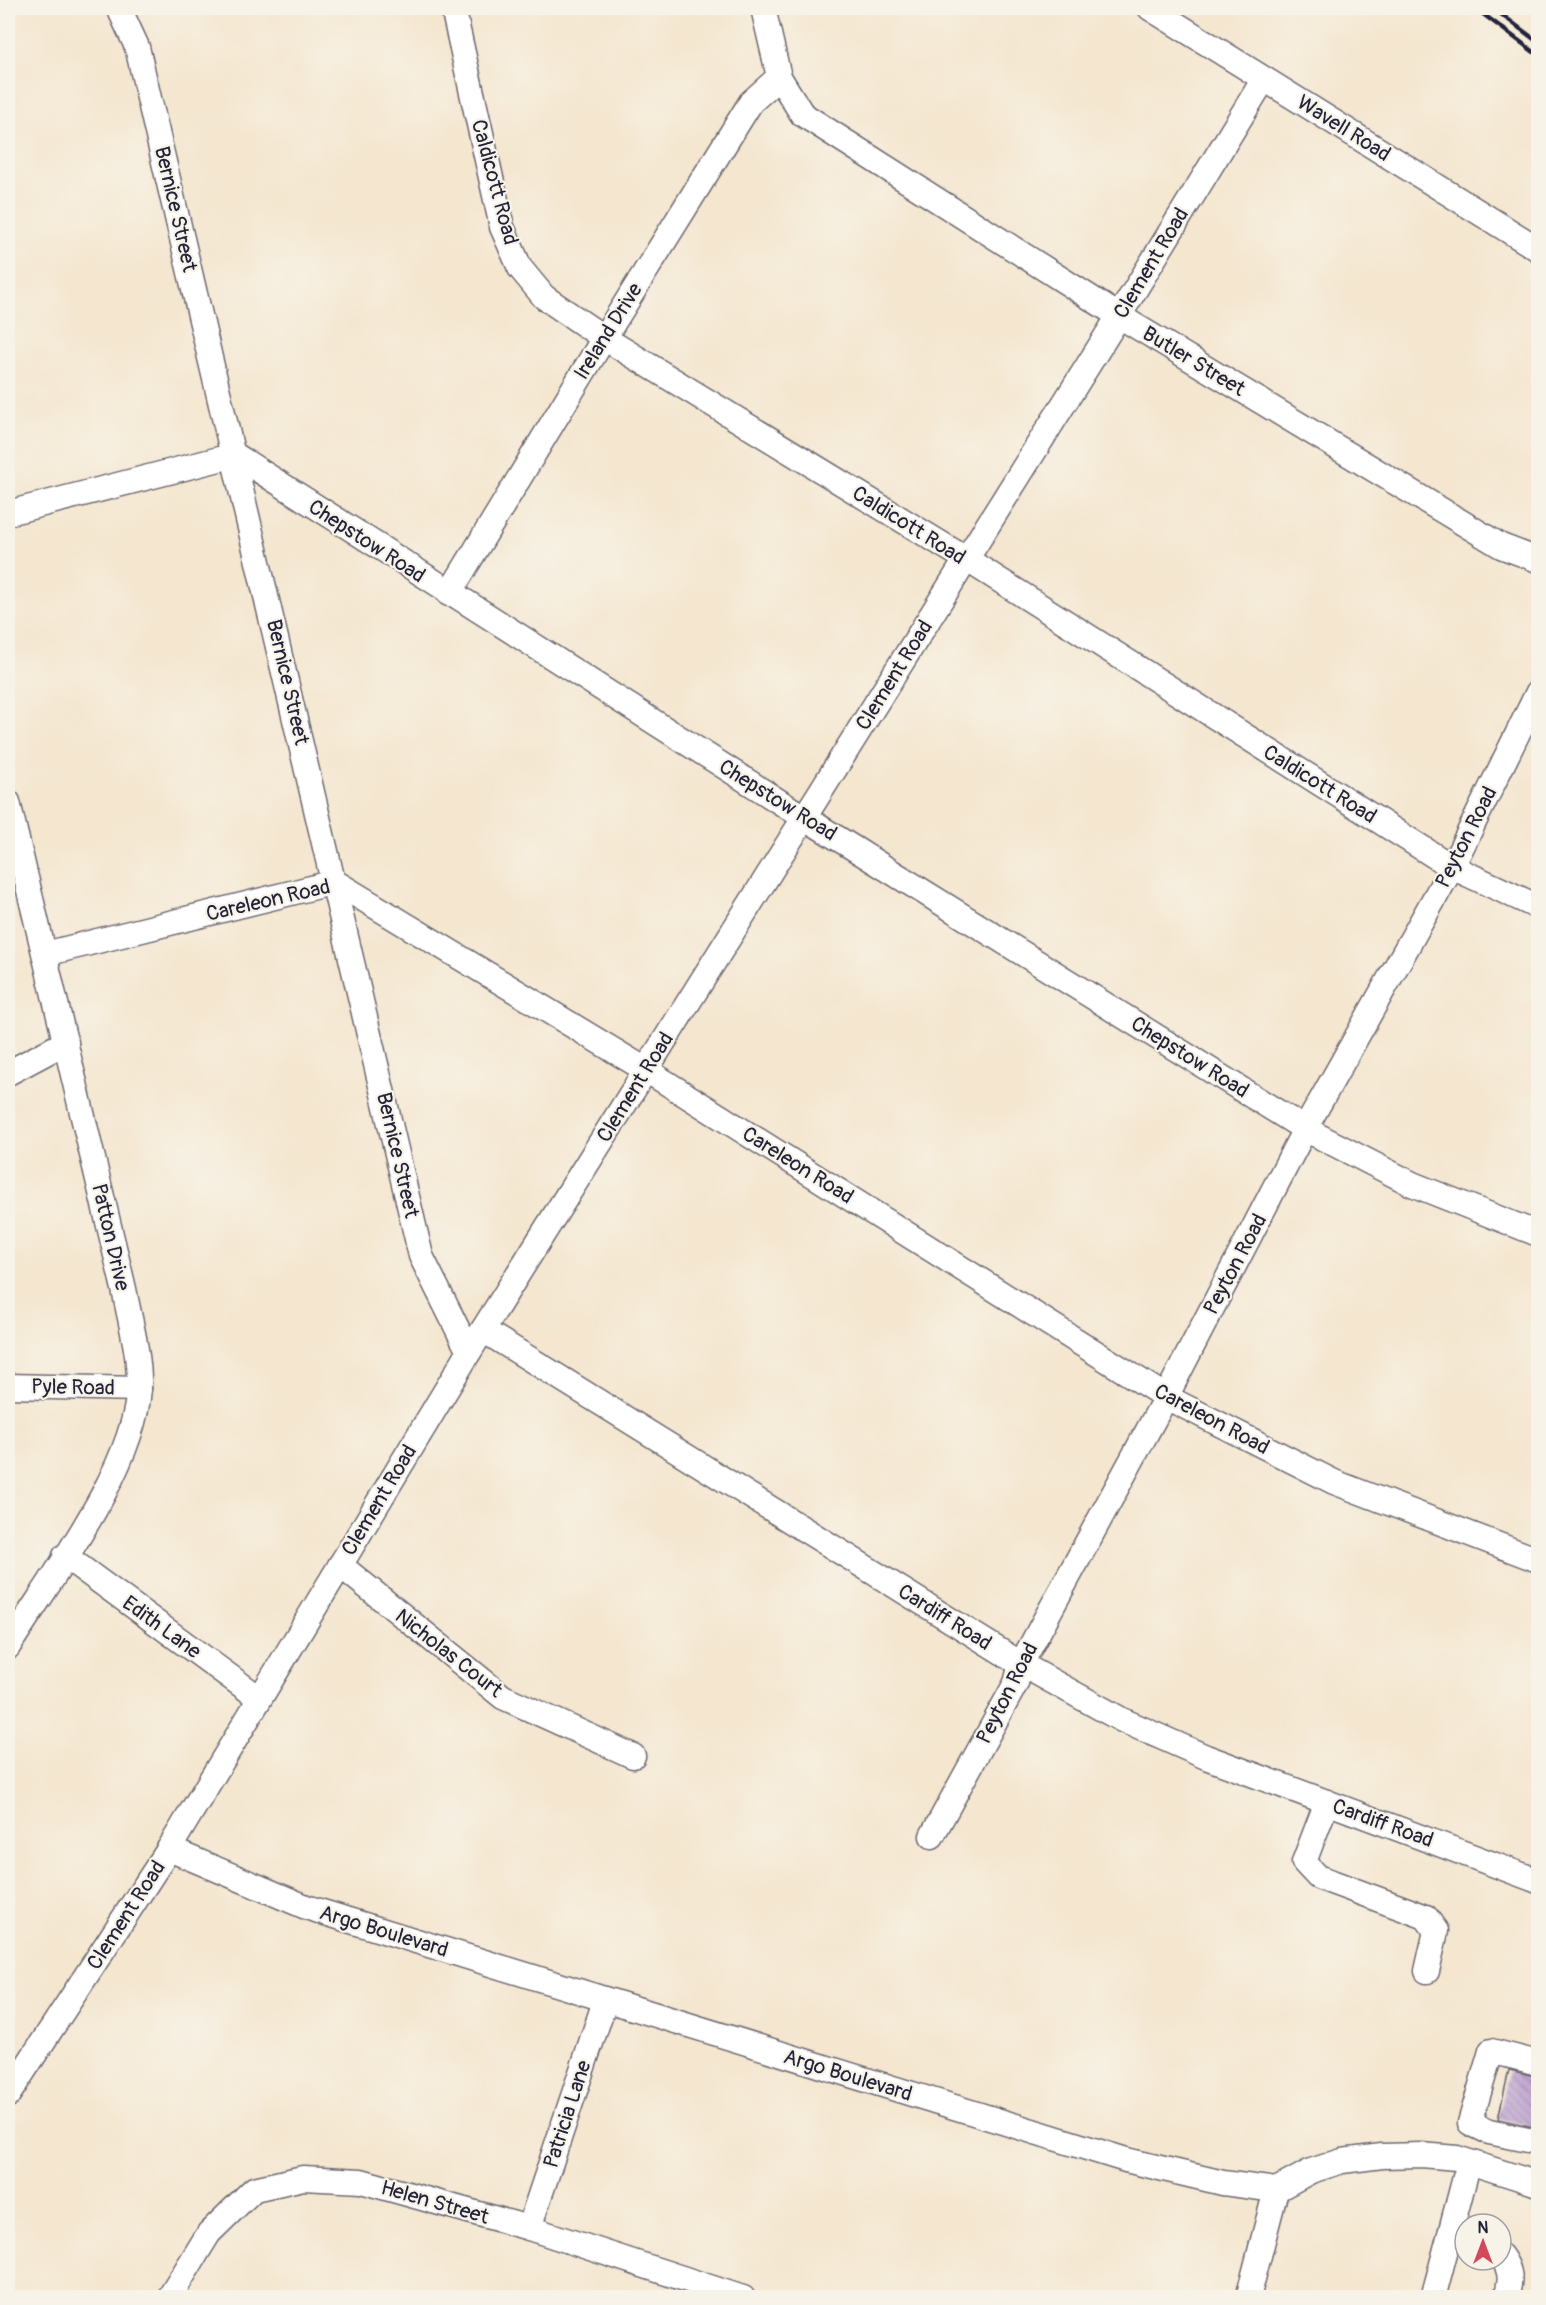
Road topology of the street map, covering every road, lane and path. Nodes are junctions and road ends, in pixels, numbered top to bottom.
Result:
1 (119, 8) edge
2 (453, 8) edge
3 (763, 8) edge
4 (1150, 8) edge
5 (778, 77) junction
6 (1264, 79) junction
7 (1539, 249) edge
8 (1119, 316) junction
9 (604, 338) junction
10 (235, 455) junction
11 (8, 513) edge
12 (966, 559) junction
13 (1539, 560) edge
14 (449, 594) junction
15 (1539, 692) edge
16 (8, 802) edge
17 (805, 818) junction
18 (1452, 867) junction
19 (335, 882) junction
20 (1539, 907) edge
21 (45, 954) junction
22 (66, 1042) junction
23 (646, 1070) junction
24 (8, 1073) edge
25 (1305, 1129) junction
26 (1539, 1234) edge
27 (483, 1330) junction
28 (469, 1352) junction
29 (8, 1386) edge
30 (139, 1389) junction
31 (1166, 1396) junction
32 (65, 1556) junction
33 (1539, 1560) edge
34 (340, 1566) junction
35 (8, 1647) edge
36 (1021, 1664) junction
37 (259, 1698) junction
38 (633, 1755) dead end
39 (1327, 1802) junction
40 (932, 1836) dead end
41 (169, 1849) junction
42 (1539, 1881) edge
43 (1427, 1971) dead end
44 (605, 2001) junction
45 (1539, 2062) edge
46 (8, 2095) edge
47 (1489, 2132) junction
48 (1539, 2142) edge
49 (1475, 2164) junction
50 (1539, 2184) edge
51 (1276, 2190) junction
52 (1463, 2212) edge
53 (529, 2228) junction
54 (1453, 2246) edge
55 (1509, 2272) edge
56 (169, 2298) edge
57 (743, 2298) edge
58 (1248, 2298) edge
59 (1433, 2298) edge
60 (1506, 2298) edge

1 - 10 street, Bernice Street
2 - 9 street, Caldicott Road
3 - 5 street, Butler Street
4 - 6 street, Wavell Road
5 - 8 street, Butler Street
5 - 9 street, Ireland Drive
6 - 7 street, Wavell Road
6 - 8 street, Clement Road
8 - 12 street, Clement Road
8 - 13 street, Butler Street
9 - 12 street, Caldicott Road
9 - 14 street, Ireland Drive
10 - 11 street
10 - 14 street, Chepstow Road
10 - 19 street, Bernice Street
12 - 17 street, Clement Road
12 - 18 street, Caldicott Road
14 - 17 street, Chepstow Road
15 - 18 street, Peyton Road
16 - 21 street, Patton Drive
17 - 23 street, Clement Road
17 - 25 street, Chepstow Road
18 - 20 street, Caldicott Road
18 - 25 street, Peyton Road
19 - 21 street, Careleon Road
19 - 23 street, Careleon Road
19 - 28 street, Bernice Street
21 - 22 street, Patton Drive
22 - 24 street
22 - 30 street, Patton Drive
23 - 27 street, Clement Road
23 - 31 street, Careleon Road
25 - 26 street, Chepstow Road
25 - 31 street, Peyton Road
27 - 28 street, Clement Road
27 - 36 street, Cardiff Road
28 - 34 street, Clement Road
29 - 30 street, Pyle Road
30 - 32 street, Patton Drive
31 - 33 street, Careleon Road
31 - 36 street, Peyton Road
32 - 35 street, Patton Drive
32 - 37 street, Edith Lane
34 - 37 street, Clement Road
34 - 38 street, Nicholas Court
36 - 39 street, Cardiff Road
36 - 40 street, Peyton Road
37 - 41 street, Clement Road
39 - 42 street, Cardiff Road
39 - 43 street
41 - 44 street, Argo Boulevard
41 - 46 street, Clement Road
44 - 51 street, Argo Boulevard
44 - 53 street, Patricia Lane
45 - 47 street
47 - 48 street
47 - 49 street
49 - 50 street
49 - 51 street
49 - 52 street
51 - 58 street
53 - 56 street, Helen Street
53 - 57 street, Helen Street
54 - 59 street
55 - 60 street

